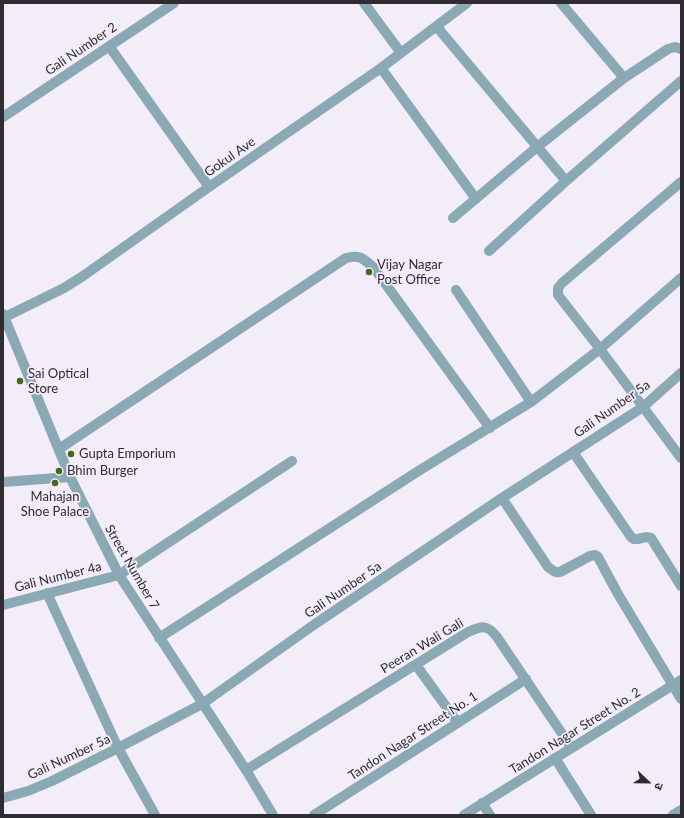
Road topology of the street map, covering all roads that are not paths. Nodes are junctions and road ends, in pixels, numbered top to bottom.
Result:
1 (174, 3) edge
2 (364, 3) edge
3 (561, 3) edge
4 (463, 4) edge
5 (437, 27) junction
6 (109, 46) junction
7 (681, 49) edge
8 (402, 53) junction
9 (381, 68) junction
10 (624, 78) junction
11 (681, 81) edge
12 (3, 117) edge
13 (537, 147) junction
14 (566, 181) junction
15 (681, 182) edge
16 (209, 186) junction
17 (476, 199) junction
18 (453, 218) dead end
19 (489, 251) dead end
20 (681, 278) edge
21 (456, 290) dead end
22 (4, 317) edge
23 (600, 349) junction
24 (681, 373) edge
25 (531, 402) junction
26 (643, 407) junction
27 (490, 428) junction
28 (59, 448) junction
29 (573, 452) junction
30 (681, 458) edge
31 (292, 461) dead end
32 (70, 477) junction
33 (3, 482) edge
34 (502, 498) junction
35 (119, 575) junction
36 (681, 586) edge
37 (47, 593) junction
38 (3, 605) edge
39 (159, 638) junction
40 (416, 665) junction
41 (526, 679) junction
42 (677, 683) edge
43 (681, 699) edge
44 (202, 704) junction
45 (458, 723) junction
46 (572, 747) junction
47 (118, 748) junction
48 (555, 758) junction
49 (246, 770) junction
50 (3, 798) edge
51 (482, 803) junction
52 (681, 810) edge
53 (155, 815) edge
54 (273, 815) edge
55 (314, 815) edge
56 (464, 815) edge
57 (490, 815) edge
58 (591, 815) edge
59 (673, 815) edge

1 - 6 street, Gali Number 2
2 - 8 street
3 - 10 street
4 - 5 street, Gokul Ave
5 - 8 street, Gokul Ave
5 - 13 street
6 - 12 street, Gali Number 2
6 - 16 street
7 - 10 street
8 - 9 street, Gokul Ave
9 - 16 street, Gokul Ave
9 - 17 street
10 - 13 street
11 - 14 street
13 - 14 street
13 - 17 street
14 - 19 street
15 - 23 street
16 - 22 street, Gokul Ave
17 - 18 street
20 - 23 street
21 - 25 street
22 - 28 street, Street Number 7
23 - 25 street
23 - 26 street
24 - 26 street, Gali Number 5a
25 - 27 street
26 - 29 street, Gali Number 5a
26 - 30 street
27 - 28 street
27 - 39 street
28 - 32 street, Street Number 7
29 - 34 street, Gali Number 5a
29 - 36 street
31 - 35 street, Gali Number 4a
32 - 33 street
32 - 35 street, Street Number 7
34 - 42 street
34 - 44 street, Gali Number 5a
35 - 37 street, Gali Number 4a
35 - 39 street, Street Number 7
37 - 38 street, Gali Number 4a
37 - 47 street
39 - 44 street, Street Number 7
40 - 41 street, Peeran Wali Gali
40 - 45 street
40 - 49 street, Peeran Wali Gali
41 - 45 street, Tandon Nagar Street No. 1
41 - 46 street, Peeran Wali Gali
42 - 43 street
42 - 46 street, Tandon Nagar Street No. 2
44 - 47 street, Gali Number 5a
44 - 49 street, Street Number 7
45 - 55 street, Tandon Nagar Street No. 1
46 - 48 street, Tandon Nagar Street No. 2
47 - 50 street, Gali Number 5a
47 - 53 street
48 - 51 street, Tandon Nagar Street No. 2
48 - 58 street
49 - 54 street, Street Number 7
51 - 56 street, Tandon Nagar Street No. 2
51 - 57 street
52 - 59 street

